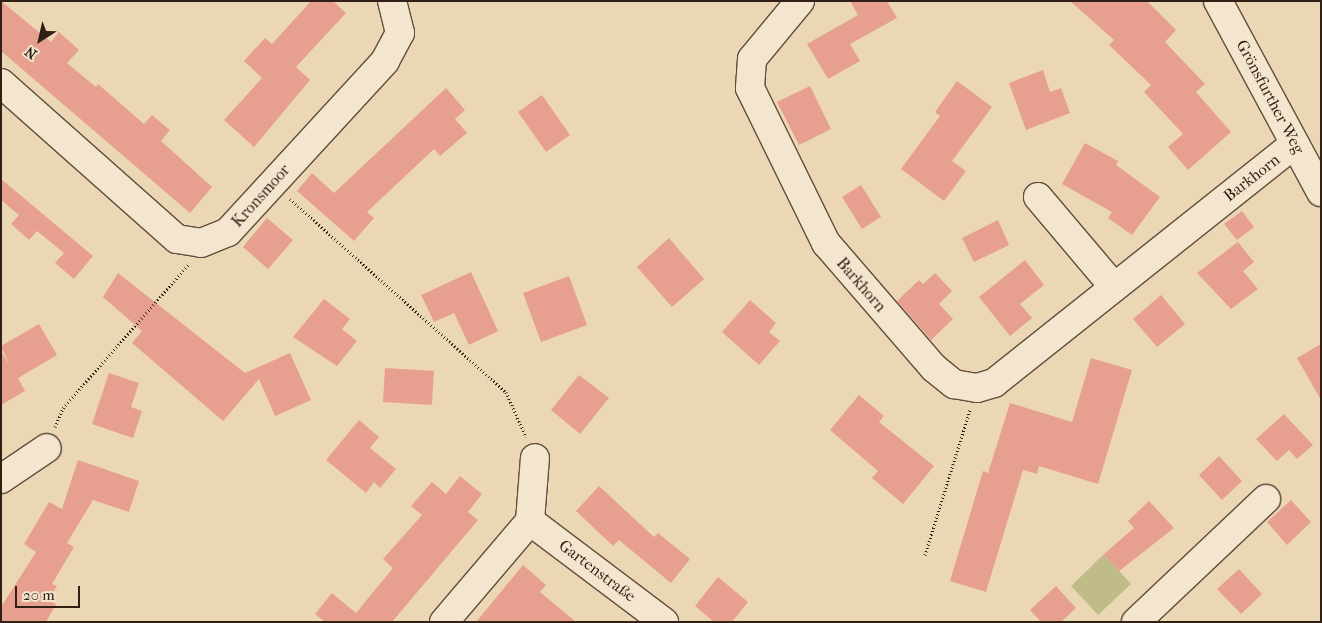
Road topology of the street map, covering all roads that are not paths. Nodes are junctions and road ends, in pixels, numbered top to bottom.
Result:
1 (392, 1) edge
2 (800, 1) edge
3 (1218, 1) edge
4 (1, 83) edge
5 (1295, 144) junction
6 (1321, 192) edge
7 (1038, 197) dead end
8 (1114, 287) junction
9 (47, 448) road end
10 (536, 458) road end
11 (1, 479) edge
12 (1266, 498) dead end
13 (530, 521) junction
14 (444, 622) edge
15 (664, 622) edge
16 (1136, 622) edge

1 - 4 street, Kronsmoor
2 - 8 street, Barkhorn
3 - 5 street, Grönsfurther Weg
5 - 6 street, Grönsfurther Weg
5 - 8 street, Barkhorn
7 - 8 street
9 - 11 street
10 - 13 street
12 - 16 street
13 - 14 street
13 - 15 street, Gartenstraße

